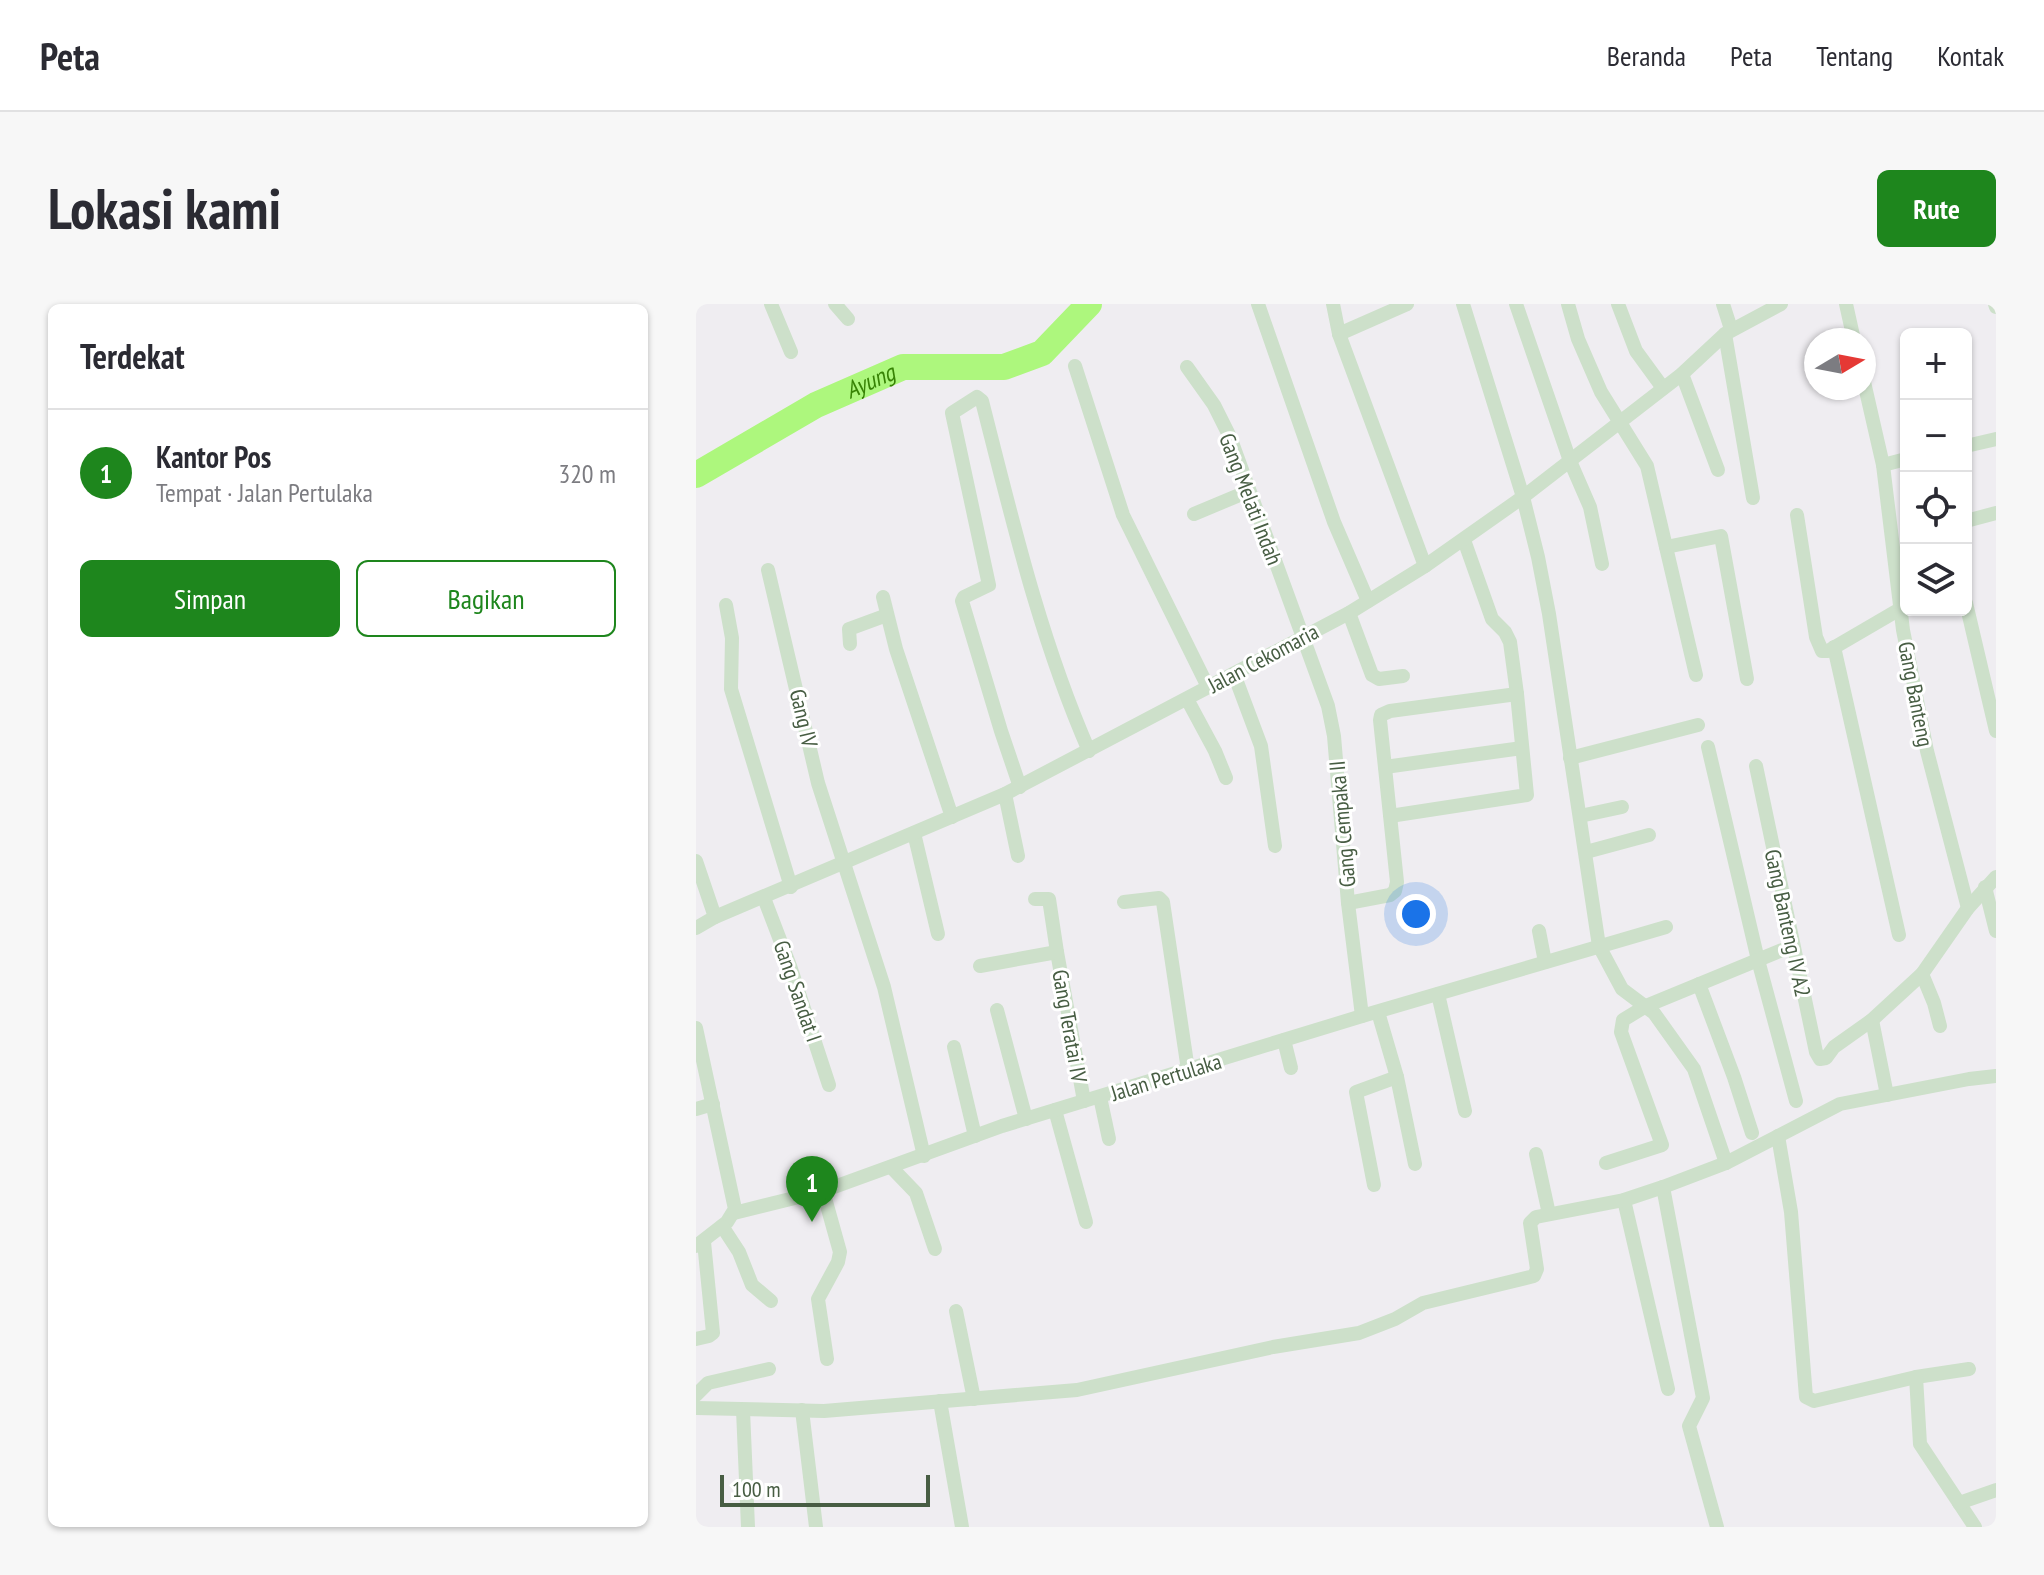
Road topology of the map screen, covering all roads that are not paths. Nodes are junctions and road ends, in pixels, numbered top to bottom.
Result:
1 (771, 304) edge
2 (835, 304) edge
3 (1258, 304) edge
4 (1333, 304) edge
5 (1407, 304) edge
6 (1463, 304) edge
7 (1516, 304) edge
8 (1568, 304) edge
9 (1618, 304) edge
10 (1723, 304) edge
11 (1781, 304) edge
12 (1846, 304) edge
13 (848, 319) dead end
14 (1851, 328) edge
15 (1728, 332) junction
16 (1339, 334) junction
17 (791, 352) dead end
18 (1075, 366) dead end
19 (1187, 367) dead end
20 (1682, 374) junction
21 (1663, 388) junction
22 (1868, 400) edge
23 (1621, 422) junction
24 (1996, 439) edge
25 (1972, 445) edge
26 (1570, 461) junction
27 (1900, 461) edge
28 (1883, 465) junction
29 (1718, 470) dead end
30 (1249, 491) junction
31 (1523, 497) junction
32 (1753, 498) dead end
33 (1996, 513) edge
34 (1194, 514) dead end
35 (1797, 515) dead end
36 (1972, 519) edge
37 (1464, 540) junction
38 (1899, 541) edge
39 (1666, 547) junction
40 (1602, 564) dead end
41 (1425, 566) junction
42 (768, 570) dead end
43 (883, 597) dead end
44 (1368, 601) junction
45 (726, 605) dead end
46 (1900, 609) joint
47 (1349, 613) junction
48 (887, 615) junction
49 (1901, 616) edge
50 (1969, 616) edge
51 (1302, 636) junction
52 (850, 644) dead end
53 (1834, 647) junction
54 (1234, 674) junction
55 (1696, 675) dead end
56 (1403, 676) dead end
57 (1747, 679) dead end
58 (1208, 687) junction
59 (1517, 694) junction
60 (1187, 699) junction
61 (1698, 725) dead end
62 (1996, 731) edge
63 (1708, 747) dead end
64 (1522, 748) junction
65 (1089, 751) junction
66 (1570, 758) junction
67 (1756, 766) dead end
68 (1385, 767) junction
69 (1226, 778) dead end
70 (1020, 787) junction
71 (1005, 794) junction
72 (1622, 807) dead end
73 (1390, 816) junction
74 (1580, 816) junction
75 (952, 817) junction
76 (914, 833) junction
77 (1649, 835) dead end
78 (1275, 846) dead end
79 (1586, 852) junction
80 (1018, 856) dead end
81 (696, 861) edge
82 (842, 864) junction
83 (1991, 882) edge
84 (791, 887) junction
85 (764, 898) junction
86 (1035, 899) dead end
87 (1124, 902) dead end
88 (1348, 903) junction
89 (1968, 908) junction
90 (715, 917) junction
91 (1666, 927) dead end
92 (696, 928) edge
93 (1539, 931) dead end
94 (1996, 931) edge
95 (938, 934) dead end
96 (1899, 935) dead end
97 (1599, 946) junction
98 (1792, 946) junction
99 (1057, 952) junction
100 (1758, 960) junction
101 (1545, 962) junction
102 (980, 966) dead end
103 (1922, 974) junction
104 (1699, 984) junction
105 (1438, 994) junction
106 (1646, 1006) junction
107 (997, 1010) dead end
108 (1378, 1012) junction
109 (1362, 1016) junction
110 (1872, 1020) junction
111 (1940, 1026) dead end
112 (696, 1028) edge
113 (1284, 1040) junction
114 (954, 1047) dead end
115 (1291, 1068) dead end
116 (1188, 1070) junction
117 (1996, 1076) edge
118 (1397, 1077) junction
119 (829, 1085) dead end
120 (1887, 1095) junction
121 (1100, 1097) junction
122 (1084, 1101) junction
123 (1796, 1101) dead end
124 (713, 1104) junction
125 (696, 1109) edge
126 (1055, 1110) junction
127 (1465, 1111) dead end
128 (1026, 1119) junction
129 (1752, 1133) dead end
130 (975, 1136) junction
131 (1778, 1136) junction
132 (1109, 1139) dead end
133 (1536, 1154) dead end
134 (924, 1156) junction
135 (1606, 1163) dead end
136 (1726, 1163) junction
137 (1415, 1164) dead end
138 (891, 1167) junction
139 (1374, 1185) dead end
140 (1663, 1187) junction
141 (823, 1191) junction
142 (1624, 1200) junction
143 (734, 1213) junction
144 (1549, 1214) junction
145 (1086, 1222) dead end
146 (722, 1226) junction
147 (700, 1244) edge
148 (935, 1249) dead end
149 (771, 1301) dead end
150 (956, 1311) dead end
151 (696, 1339) edge
152 (827, 1359) dead end
153 (769, 1369) dead end
154 (1969, 1369) dead end
155 (1916, 1377) junction
156 (1668, 1389) dead end
157 (696, 1395) edge
158 (973, 1396) junction
159 (940, 1401) junction
160 (696, 1408) edge
161 (743, 1410) junction
162 (802, 1410) junction
163 (1996, 1490) edge
164 (1959, 1503) junction
165 (748, 1527) edge
166 (816, 1527) edge
167 (962, 1527) edge
168 (1717, 1527) edge
169 (1975, 1527) edge

1 - 17 street
2 - 13 street
3 - 44 street
4 - 16 street
5 - 16 street
6 - 31 street
7 - 26 street
8 - 23 street
9 - 21 street
10 - 15 street
11 - 15 street, Jalan Cekomaria
12 - 14 street
15 - 20 street, Jalan Cekomaria
15 - 32 street
16 - 41 street
18 - 58 street
19 - 30 street, Gang Melati Indah
20 - 21 street, Jalan Cekomaria
20 - 29 street
21 - 23 street, Jalan Cekomaria
22 - 28 street, Gang Banteng
23 - 26 street, Jalan Cekomaria
23 - 39 street
24 - 25 street
26 - 31 street, Jalan Cekomaria
26 - 40 street
27 - 28 street
28 - 38 street, Gang Banteng
30 - 34 street
30 - 51 street, Gang Melati Indah
31 - 37 street, Jalan Cekomaria
31 - 66 street
33 - 36 street
35 - 53 street
37 - 41 street, Jalan Cekomaria
37 - 59 street
38 - 46 street, Gang Banteng
39 - 55 street
39 - 57 street
41 - 44 street, Jalan Cekomaria
42 - 82 street, Gang IV
43 - 48 street
44 - 47 street, Jalan Cekomaria
45 - 84 street
46 - 53 street
47 - 51 street, Jalan Cekomaria
47 - 56 street
48 - 52 street
48 - 75 street
49 - 89 street, Gang Banteng
50 - 62 street
51 - 54 street, Jalan Cekomaria
51 - 88 street, Gang Cempaka II
53 - 96 street
54 - 58 street, Jalan Cekomaria
54 - 78 street
58 - 60 street, Jalan Cekomaria
59 - 64 street
59 - 68 street
60 - 65 street, Jalan Cekomaria
60 - 69 street
61 - 66 street
63 - 100 street
64 - 68 street
64 - 73 street
65 - 70 street, Jalan Cekomaria
65 - 70 street
66 - 74 street
67 - 98 street, Gang Banteng IV A2
68 - 73 street
70 - 71 street, Jalan Cekomaria
71 - 75 street, Jalan Cekomaria
71 - 80 street
72 - 74 street
73 - 88 street
74 - 79 street
75 - 76 street, Jalan Cekomaria
76 - 82 street, Jalan Cekomaria
76 - 95 street
77 - 79 street
79 - 97 street
81 - 90 street
82 - 84 street, Jalan Cekomaria
82 - 134 street, Gang IV
83 - 89 street
83 - 94 street
84 - 85 street, Jalan Cekomaria
85 - 90 street, Jalan Cekomaria
85 - 119 street, Gang Sandat I
86 - 99 street, Gang Teratai IV
87 - 116 street
88 - 109 street, Gang Cempaka II
89 - 103 street
90 - 92 street, Jalan Cekomaria
91 - 97 street, Jalan Pertulaka
93 - 101 street
97 - 101 street, Jalan Pertulaka
97 - 106 street
98 - 100 street
98 - 110 street, Gang Banteng IV A2
99 - 102 street
99 - 122 street, Gang Teratai IV
100 - 104 street
100 - 123 street
101 - 105 street, Jalan Pertulaka
103 - 110 street
103 - 111 street
104 - 106 street
104 - 129 street
105 - 108 street, Jalan Pertulaka
105 - 127 street
106 - 135 street
106 - 136 street
107 - 128 street
108 - 109 street, Jalan Pertulaka
108 - 118 street
109 - 113 street, Jalan Pertulaka
110 - 120 street
112 - 124 street
113 - 115 street
113 - 116 street, Jalan Pertulaka
114 - 130 street
116 - 121 street, Jalan Pertulaka
117 - 120 street
118 - 137 street
118 - 139 street
120 - 131 street
121 - 122 street, Jalan Pertulaka
121 - 132 street
122 - 126 street, Jalan Pertulaka
124 - 125 street
124 - 143 street
126 - 128 street, Jalan Pertulaka
126 - 145 street
128 - 130 street, Jalan Pertulaka
130 - 134 street, Jalan Pertulaka
131 - 136 street
131 - 155 street
133 - 144 street
134 - 138 street, Jalan Pertulaka
136 - 140 street
138 - 141 street, Jalan Pertulaka
138 - 148 street
140 - 142 street
140 - 168 street
141 - 143 street, Jalan Pertulaka
141 - 152 street
142 - 144 street
142 - 156 street
143 - 146 street
144 - 158 street
146 - 147 street
146 - 149 street
147 - 151 street
150 - 158 street
153 - 157 street
154 - 155 street
155 - 164 street
158 - 159 street
159 - 162 street
159 - 167 street
160 - 161 street
161 - 162 street
161 - 165 street
162 - 166 street
163 - 164 street
164 - 169 street

